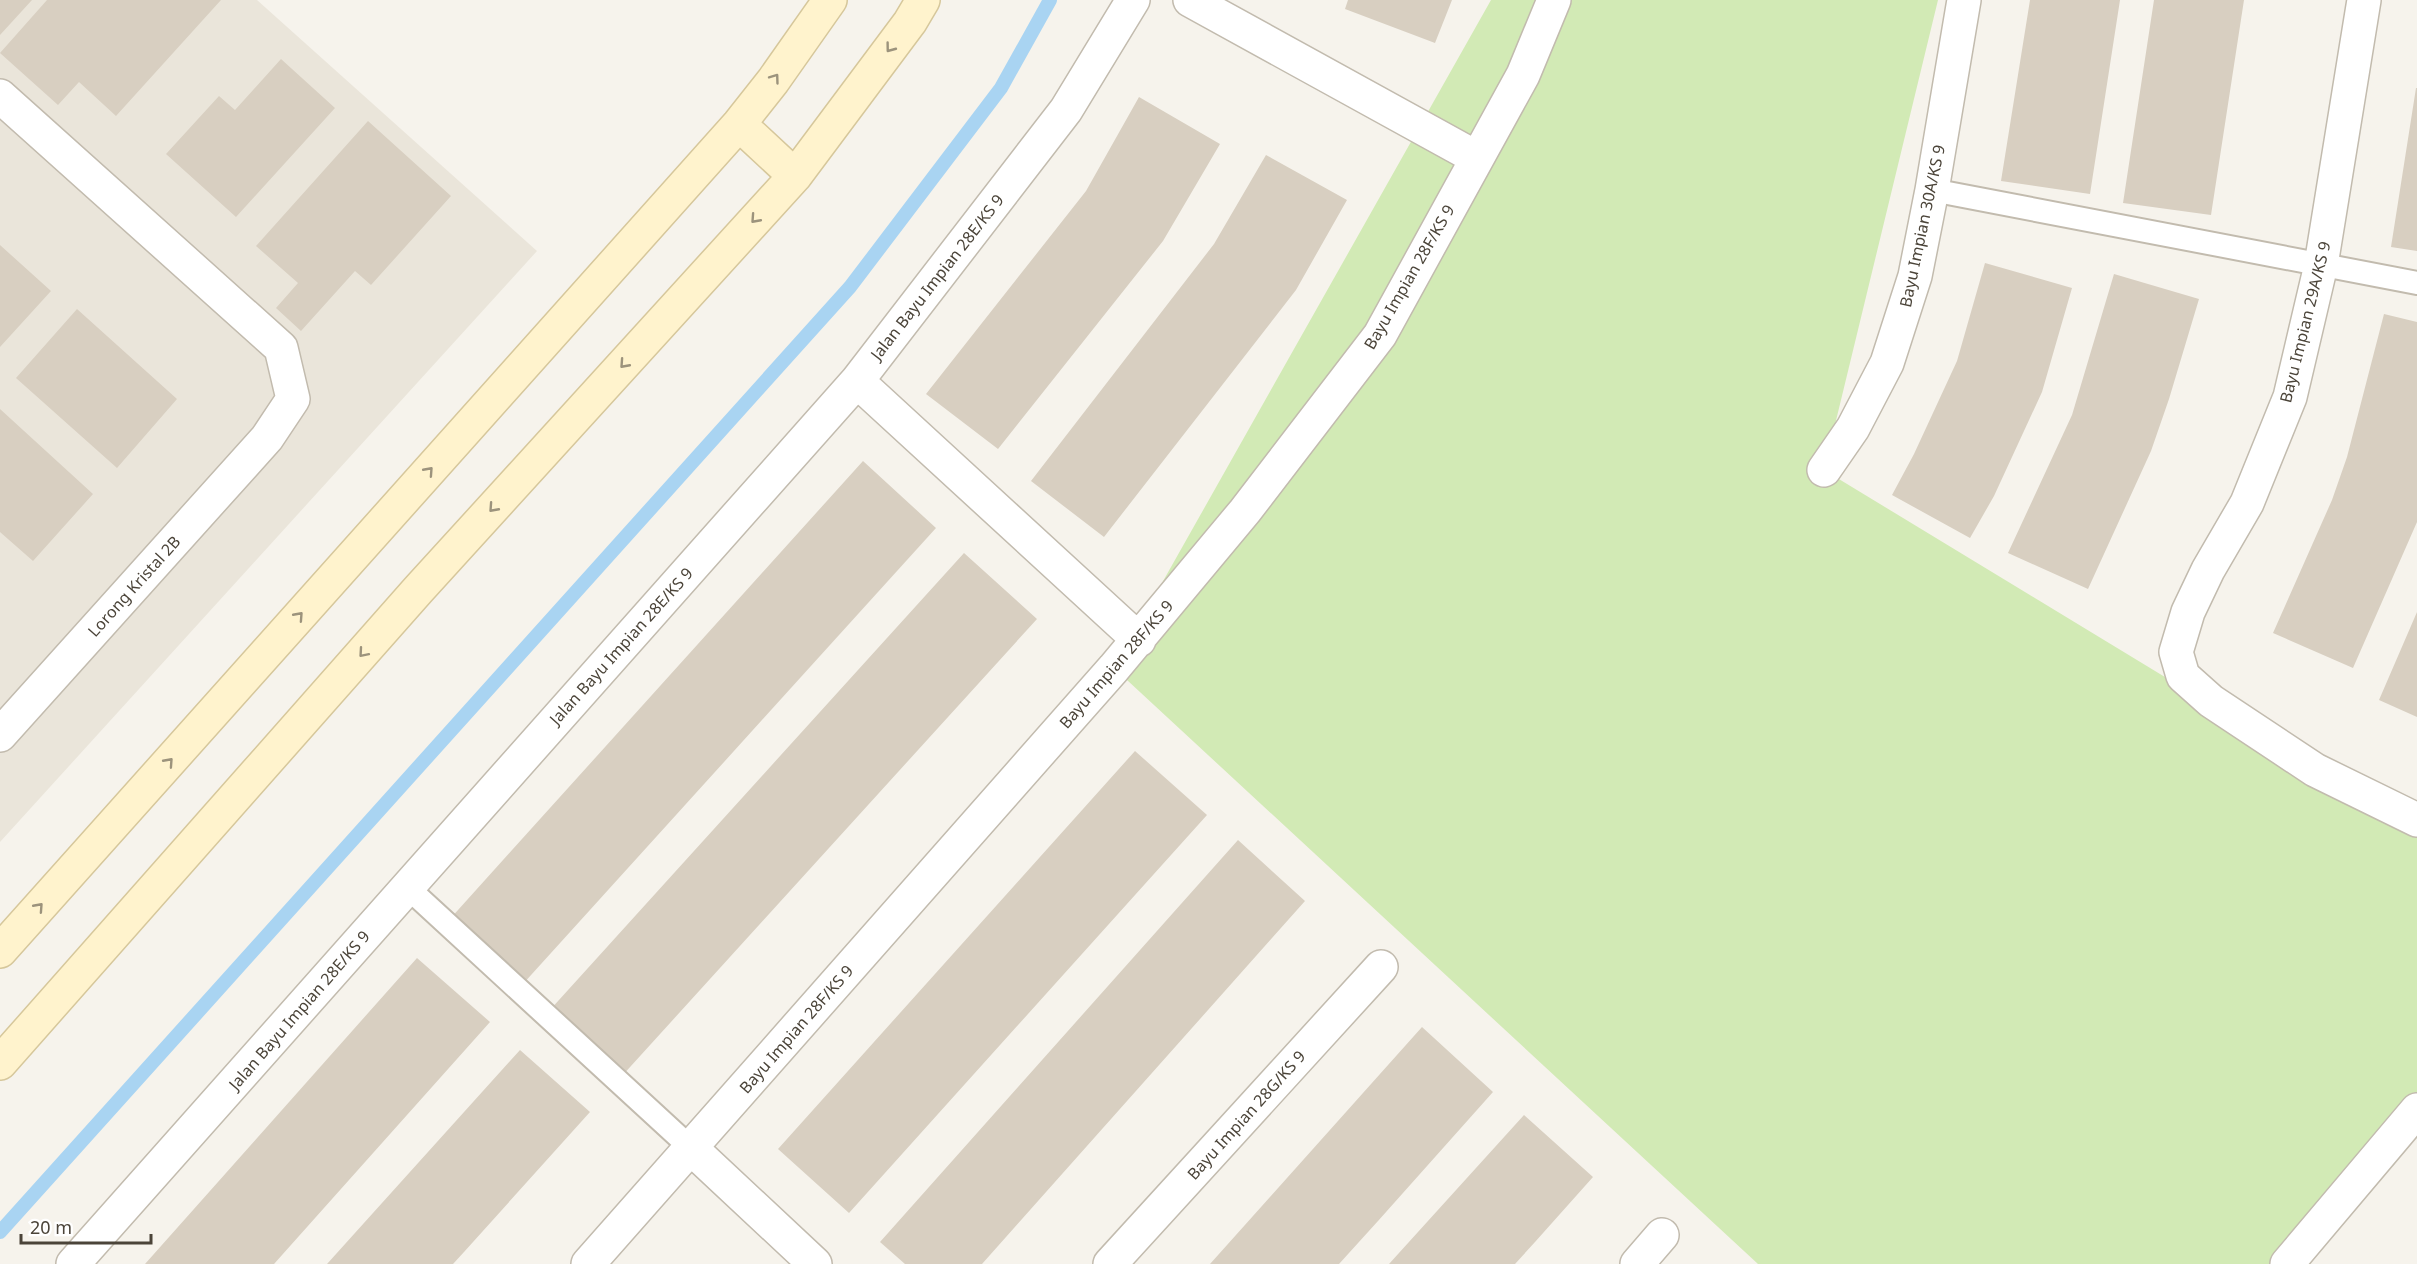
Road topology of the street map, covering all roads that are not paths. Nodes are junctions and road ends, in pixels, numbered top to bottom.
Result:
1 (830, 0) edge
2 (923, 0) edge
3 (1133, 0) edge
4 (1190, 0) edge
5 (1554, 0) edge
6 (1964, 0) edge
7 (2364, 0) edge
8 (0, 96) edge
9 (739, 124) junction
10 (1477, 158) junction
11 (795, 176) junction
12 (1932, 190) junction
13 (2321, 265) junction
14 (2417, 283) edge
15 (857, 381) junction
16 (1824, 470) dead end
17 (1138, 640) junction
18 (0, 735) edge
19 (2417, 820) edge
20 (407, 887) junction
21 (0, 951) edge
22 (1381, 967) dead end
23 (0, 1063) edge
24 (2417, 1110) edge
25 (692, 1149) junction
26 (1662, 1235) dead end
27 (73, 1264) edge
28 (588, 1264) edge
29 (815, 1264) edge
30 (1110, 1264) edge
31 (1637, 1264) edge
32 (2287, 1264) edge

9 -> 1 street
2 -> 11 street
3 - 15 street, Jalan Bayu Impian 28E/KS 9
4 - 10 street
5 - 10 street, Bayu Impian 28F/KS 9
6 - 12 street, Bayu Impian 30A/KS 9
7 - 13 street, Bayu Impian 29A/KS 9
8 - 18 street, Lorong Kristal 2B
9 - 11 street
21 -> 9 street
10 - 17 street, Bayu Impian 28F/KS 9
11 -> 23 street
12 - 13 lane
12 - 16 street, Bayu Impian 30A/KS 9
13 - 14 lane
13 - 19 street, Bayu Impian 29A/KS 9
15 - 17 street
15 - 20 street, Jalan Bayu Impian 28E/KS 9
17 - 25 street, Bayu Impian 28F/KS 9
20 - 25 lane
20 - 27 street, Jalan Bayu Impian 28E/KS 9
22 - 30 street, Bayu Impian 28G/KS 9
24 - 32 street
25 - 28 street, Bayu Impian 28F/KS 9
25 - 29 street
26 - 31 street

